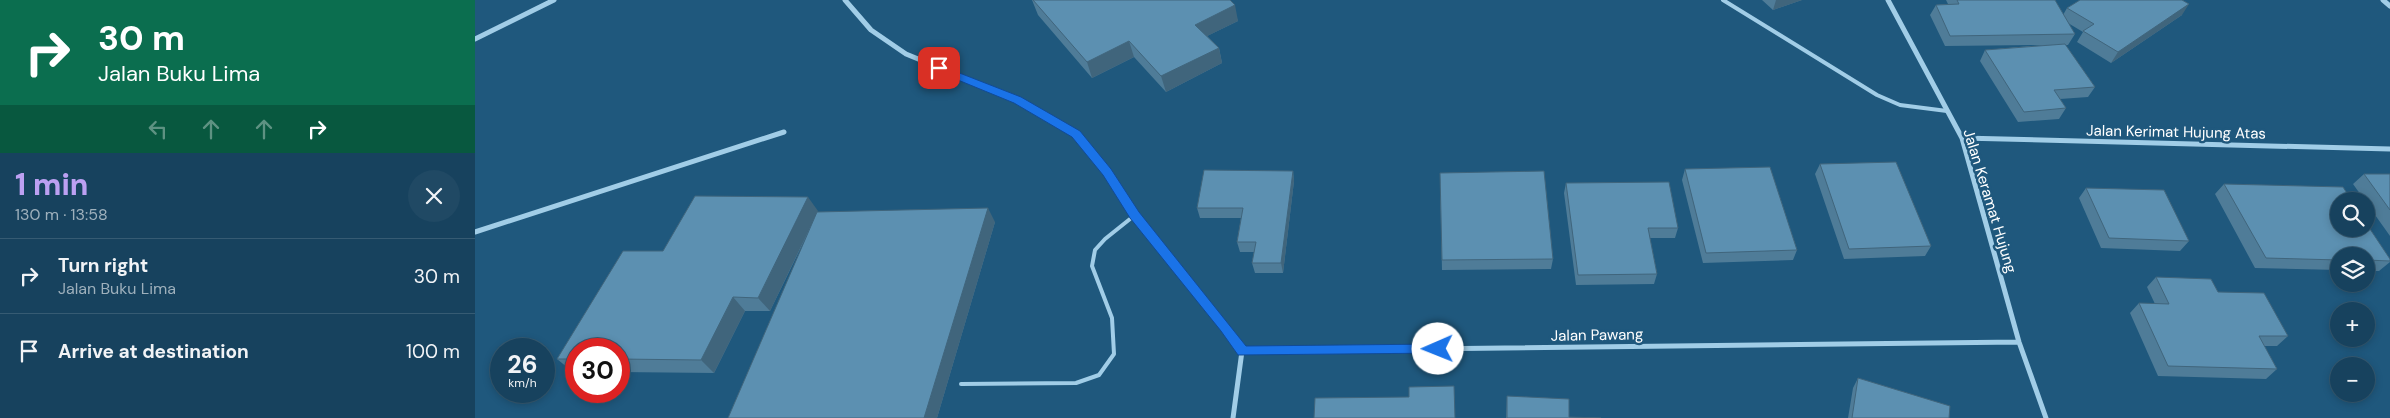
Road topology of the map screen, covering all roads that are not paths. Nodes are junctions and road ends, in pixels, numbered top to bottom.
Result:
1 (554, 0) edge
2 (845, 0) edge
3 (1723, 0) edge
4 (1889, 0) edge
5 (2383, 0) edge
6 (2390, 6) edge
7 (475, 39) edge
8 (1947, 111) junction
9 (784, 132) dead end
10 (1962, 138) junction
11 (2390, 150) edge
12 (1135, 215) junction
13 (475, 232) edge
14 (2019, 342) junction
15 (1243, 351) junction
16 (961, 384) dead end
17 (1233, 418) edge
18 (2046, 418) edge

1 - 7 street
2 - 12 street
3 - 8 lane
4 - 8 street, Jalan Keramat Hujung
5 - 6 street
8 - 10 street, Jalan Keramat Hujung
9 - 13 street
10 - 11 street, Jalan Kerimat Hujung Atas
10 - 14 street, Jalan Keramat Hujung
12 - 15 street
12 - 16 lane
14 - 15 street, Jalan Pawang
14 - 18 street, Jalan Keramat Hujung
15 - 17 street

